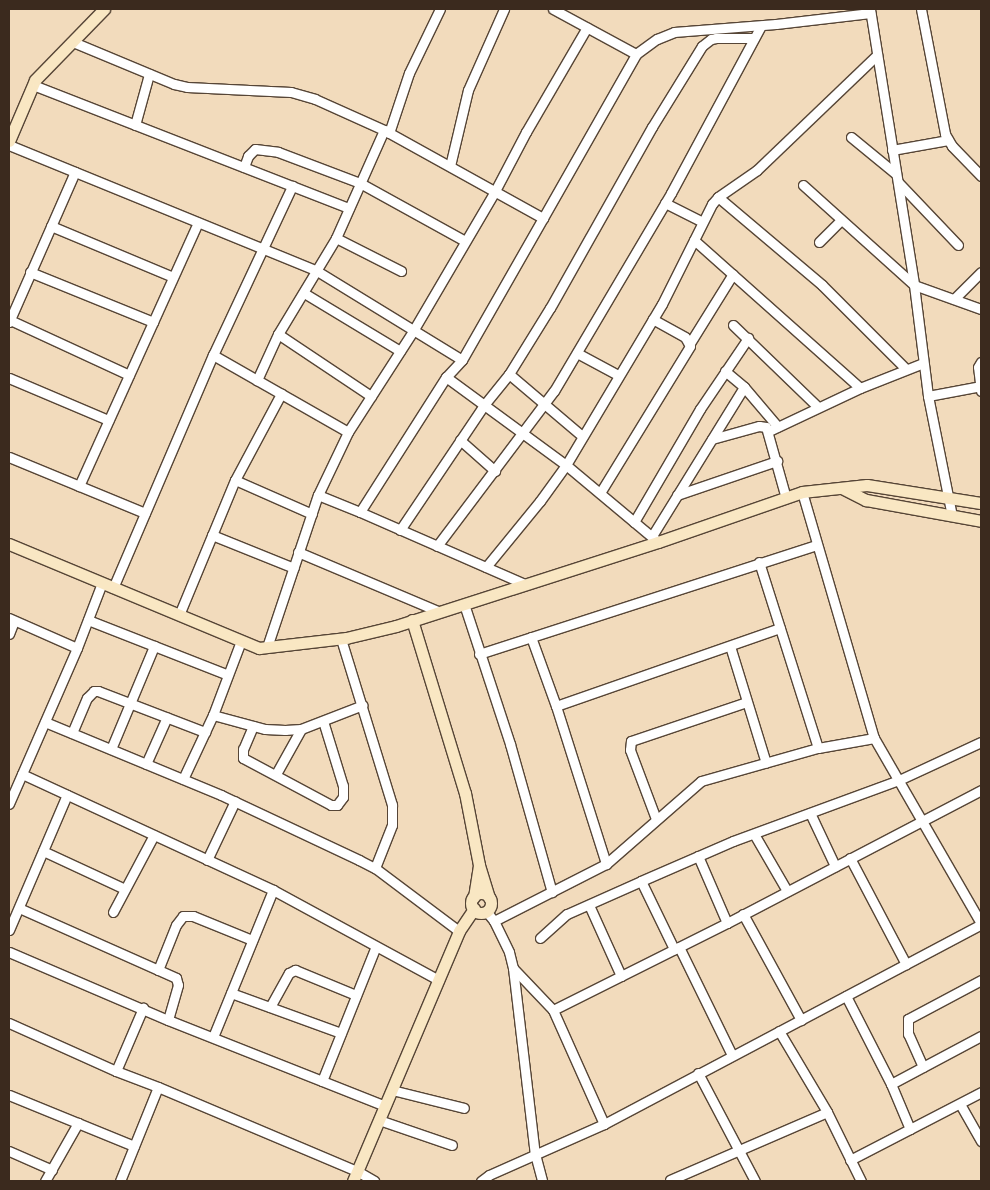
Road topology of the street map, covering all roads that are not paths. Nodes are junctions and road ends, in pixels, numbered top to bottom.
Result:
1 (104, 9) edge
2 (440, 9) edge
3 (504, 9) edge
4 (553, 9) edge
5 (921, 9) edge
6 (870, 11) edge
7 (761, 26) junction
8 (587, 27) junction
9 (754, 38) junction
10 (73, 42) junction
11 (636, 54) junction
12 (877, 55) junction
13 (149, 74) junction
14 (33, 85) junction
15 (135, 125) junction
16 (387, 131) junction
17 (851, 137) dead end
18 (948, 140) junction
19 (9, 141) edge
20 (9, 145) edge
21 (892, 150) junction
22 (450, 166) junction
23 (244, 167) junction
24 (75, 172) junction
25 (981, 176) edge
26 (897, 178) junction
27 (360, 183) junction
28 (803, 185) dead end
29 (292, 186) junction
30 (495, 191) junction
31 (718, 197) junction
32 (665, 203) junction
33 (349, 208) junction
34 (543, 218) junction
35 (841, 220) junction
36 (701, 221) junction
37 (198, 223) junction
38 (52, 226) junction
39 (336, 238) junction
40 (694, 240) junction
41 (464, 241) junction
42 (819, 242) dead end
43 (958, 245) dead end
44 (262, 249) junction
45 (317, 271) junction
46 (401, 271) dead end
47 (30, 272) junction
48 (981, 272) edge
49 (733, 274) junction
50 (173, 277) junction
51 (914, 285) junction
52 (304, 292) junction
53 (954, 299) junction
54 (981, 309) edge
55 (653, 319) junction
56 (9, 321) edge
57 (153, 322) junction
58 (734, 325) dead end
59 (413, 331) junction
60 (278, 334) junction
61 (748, 338) junction
62 (690, 343) junction
63 (400, 351) junction
64 (577, 353) junction
65 (213, 355) junction
66 (462, 360) junction
67 (981, 362) edge
68 (923, 363) junction
69 (906, 369) junction
70 (725, 371) junction
71 (129, 374) junction
72 (509, 374) junction
73 (618, 375) junction
74 (446, 377) junction
75 (9, 378) edge
76 (257, 380) junction
77 (981, 386) edge
78 (744, 387) junction
79 (860, 388) junction
80 (981, 391) edge
81 (281, 394) junction
82 (371, 396) junction
83 (928, 396) junction
84 (544, 404) junction
85 (484, 405) junction
86 (818, 407) junction
87 (108, 420) junction
88 (778, 427) junction
89 (769, 431) junction
90 (348, 432) junction
91 (523, 434) junction
92 (582, 436) junction
93 (712, 439) junction
94 (460, 440) junction
95 (9, 457) edge
96 (777, 461) junction
97 (566, 465) junction
98 (495, 471) junction
99 (235, 480) junction
100 (79, 486) junction
101 (841, 488) junction
102 (802, 492) junction
103 (600, 494) junction
104 (318, 495) junction
105 (677, 495) junction
106 (948, 497) junction
107 (786, 498) junction
108 (981, 503) edge
109 (360, 512) junction
110 (145, 513) junction
111 (312, 514) junction
112 (952, 516) junction
113 (634, 522) junction
114 (981, 522) edge
115 (400, 530) junction
116 (212, 535) junction
117 (655, 539) junction
118 (9, 544) edge
119 (817, 545) junction
120 (437, 546) junction
121 (298, 552) junction
122 (759, 562) junction
123 (486, 567) junction
124 (294, 568) junction
125 (525, 584) junction
126 (108, 585) junction
127 (464, 604) junction
128 (440, 612) junction
129 (179, 615) junction
130 (12, 620) edge
131 (88, 620) junction
132 (412, 620) junction
133 (780, 628) junction
134 (9, 634) edge
135 (530, 637) junction
136 (341, 638) junction
137 (241, 641) junction
138 (154, 646) junction
139 (730, 646) junction
140 (77, 648) junction
141 (267, 648) junction
142 (479, 654) junction
143 (228, 675) junction
144 (131, 702) junction
145 (747, 702) junction
146 (362, 706) junction
147 (556, 706) junction
148 (213, 715) junction
149 (167, 717) junction
150 (323, 721) junction
151 (44, 722) junction
152 (252, 726) junction
153 (301, 729) junction
154 (205, 732) junction
155 (72, 733) junction
156 (874, 738) junction
157 (981, 742) edge
158 (818, 748) junction
159 (110, 749) junction
160 (766, 763) junction
161 (146, 764) junction
162 (22, 774) junction
163 (276, 774) junction
164 (897, 777) junction
165 (183, 779) junction
166 (981, 790) edge
167 (67, 795) junction
168 (235, 802) junction
169 (9, 804) edge
170 (810, 813) junction
171 (656, 819) junction
172 (923, 820) junction
173 (754, 834) junction
174 (154, 835) junction
175 (43, 851) junction
176 (698, 856) junction
177 (850, 858) junction
178 (207, 860) junction
179 (606, 864) junction
180 (479, 865) junction
181 (836, 866) junction
182 (375, 868) junction
183 (641, 881) junction
184 (126, 889) junction
185 (273, 890) junction
186 (787, 891) junction
187 (552, 892) junction
188 (489, 896) junction
189 (474, 897) junction
190 (589, 905) junction
191 (19, 908) junction
192 (474, 910) junction
193 (486, 911) junction
194 (113, 912) dead end
195 (743, 914) junction
196 (494, 921) junction
197 (727, 923) junction
198 (981, 924) edge
199 (9, 930) edge
200 (459, 931) junction
201 (540, 938) dead end
202 (252, 940) junction
203 (376, 946) junction
204 (677, 948) junction
205 (9, 952) edge
206 (906, 964) junction
207 (512, 968) junction
208 (158, 970) junction
209 (621, 976) junction
210 (438, 980) junction
211 (981, 980) edge
212 (231, 993) junction
213 (356, 995) junction
214 (846, 996) junction
215 (270, 1007) junction
216 (143, 1008) junction
217 (552, 1010) junction
218 (168, 1020) junction
219 (801, 1020) junction
220 (9, 1023) edge
221 (779, 1031) junction
222 (341, 1033) junction
223 (981, 1036) edge
224 (213, 1037) junction
225 (732, 1055) junction
226 (924, 1067) junction
227 (116, 1071) junction
228 (698, 1073) junction
229 (322, 1081) junction
230 (891, 1084) junction
231 (158, 1087) junction
232 (392, 1090) junction
233 (981, 1092) edge
234 (9, 1094) edge
235 (960, 1104) junction
236 (385, 1106) junction
237 (464, 1108) dead end
238 (827, 1112) junction
239 (379, 1120) junction
240 (78, 1123) junction
241 (604, 1124) junction
242 (910, 1129) junction
243 (981, 1141) edge
244 (452, 1145) dead end
245 (134, 1146) junction
246 (738, 1150) junction
247 (9, 1151) edge
248 (535, 1154) junction
249 (850, 1160) junction
250 (52, 1170) junction
251 (355, 1176) edge
252 (45, 1181) edge
253 (120, 1181) edge
254 (374, 1181) edge
255 (481, 1181) edge
256 (542, 1181) edge
257 (669, 1181) edge
258 (755, 1181) edge
259 (861, 1181) edge

1 - 10 main road
2 - 16 street
3 - 22 street
4 - 8 street
5 - 18 street
6 - 7 street
6 - 12 street
7 - 9 street
7 - 11 street
8 - 11 street
8 - 30 street
9 - 32 street
9 - 72 street
10 - 13 street
10 - 14 main road
11 - 34 street
12 - 21 street
12 - 31 street
13 - 15 street
13 - 16 street
14 - 15 street
14 - 19 main road
15 - 23 street
16 - 22 street
16 - 27 street
17 - 26 street
18 - 21 street
18 - 25 street
20 - 24 street
21 - 26 street
22 - 30 street
23 - 27 street
23 - 29 street
24 - 37 street
24 - 38 street
26 - 43 street
26 - 51 street
27 - 33 street
27 - 41 street
28 - 35 street
29 - 33 street
29 - 44 street
30 - 34 street
30 - 41 street
31 - 36 street
31 - 69 street
32 - 36 street
32 - 64 street
33 - 39 street
34 - 66 street
35 - 42 street
35 - 51 street
36 - 40 street
37 - 44 street
37 - 50 street
38 - 47 street
38 - 50 street
39 - 45 street
39 - 46 street
40 - 49 street
40 - 55 street
41 - 59 street
44 - 45 street
44 - 65 street
45 - 52 street
45 - 59 street
47 - 56 street
47 - 57 street
48 - 53 street
49 - 62 street
49 - 79 street
50 - 57 street
51 - 53 street
51 - 68 street
52 - 60 street
52 - 63 street
53 - 54 street
55 - 62 street
55 - 73 street
56 - 71 street
57 - 71 street
58 - 61 street
59 - 63 street
59 - 66 street
60 - 76 street
60 - 82 street
61 - 70 street
61 - 86 street
62 - 103 street
63 - 82 street
64 - 73 street
64 - 84 street
65 - 76 street
65 - 110 street
66 - 74 street
67 - 77 street
68 - 69 street
68 - 83 street
69 - 79 street
70 - 78 street
70 - 113 street
71 - 87 street
72 - 84 street
72 - 85 street
73 - 92 street
74 - 85 street
74 - 109 street
75 - 87 street
76 - 81 street
77 - 80 street
77 - 83 street
78 - 88 street
78 - 93 street
79 - 86 street
81 - 90 street
81 - 99 street
82 - 90 street
83 - 106 street
84 - 91 street
84 - 92 street
85 - 91 street
85 - 94 street
86 - 88 street
87 - 100 street
88 - 89 street
89 - 93 street
89 - 96 street
90 - 104 street
91 - 97 street
91 - 98 street
92 - 97 street
93 - 105 street
94 - 98 street
94 - 115 street
95 - 100 street
96 - 105 street
96 - 107 street
97 - 103 street
97 - 123 street
98 - 120 street
99 - 111 street
99 - 116 street
100 - 110 street
101 - 102 main road
101 - 106 main road
101 - 112 main road
102 - 107 main road
102 - 119 street
103 - 113 street
104 - 109 street
104 - 111 street
105 - 117 street
106 - 108 main road
106 - 112 street
107 - 117 main road
109 - 115 street
110 - 126 street
111 - 121 street
112 - 114 main road
113 - 117 street
115 - 120 street
116 - 124 street
116 - 129 street
117 - 125 main road
118 - 126 main road
119 - 122 street
119 - 156 street
120 - 123 street
121 - 124 street
121 - 128 street
122 - 133 street
122 - 135 street
123 - 125 street
124 - 141 street
125 - 127 main road
126 - 129 main road
126 - 131 street
127 - 128 main road
127 - 142 street
128 - 132 main road
129 - 137 main road
130 - 134 street
130 - 140 street
131 - 138 street
131 - 140 street
132 - 136 main road
132 - 180 main road
133 - 139 street
133 - 158 street
135 - 142 street
135 - 147 street
136 - 141 main road
136 - 146 street
137 - 141 main road
137 - 143 street
138 - 143 street
138 - 144 street
139 - 145 street
139 - 147 street
140 - 151 street
142 - 187 street
143 - 148 street
144 - 149 street
144 - 155 street
144 - 159 street
145 - 160 street
145 - 171 street
146 - 150 street
146 - 182 street
147 - 179 street
148 - 152 street
148 - 154 street
149 - 154 street
149 - 161 street
150 - 153 street
150 - 163 street
151 - 155 street
151 - 162 street
152 - 153 street
152 - 163 street
153 - 163 street
154 - 165 street
155 - 159 street
156 - 158 street
156 - 164 street
157 - 164 street
158 - 160 street
159 - 161 street
160 - 171 street
161 - 165 street
162 - 167 street
162 - 169 street
164 - 170 street
164 - 172 street
165 - 168 street
166 - 172 street
167 - 174 street
167 - 175 street
168 - 178 street
168 - 182 street
170 - 173 street
170 - 181 street
171 - 179 street
172 - 177 street
172 - 198 street
173 - 176 street
173 - 186 street
174 - 178 street
174 - 184 street
175 - 184 street
175 - 191 street
176 - 183 street
176 - 197 street
177 - 181 street
177 - 206 street
178 - 185 street
179 - 187 street
180 - 188 main road
180 - 189 main road
181 - 186 street
182 - 200 street
183 - 190 street
183 - 204 street
184 - 194 street
185 - 202 street
185 - 203 street
186 - 195 street
187 - 196 street
188 - 189 main road
188 - 193 main road
189 - 192 main road
190 - 201 street
190 - 209 street
191 - 199 street
191 - 208 street
192 - 193 main road
192 - 200 main road
193 - 196 street
195 - 197 street
195 - 219 street
196 - 207 street
197 - 204 street
198 - 206 street
200 - 210 main road
202 - 208 street
202 - 212 street
203 - 210 street
203 - 213 street
204 - 209 street
204 - 225 street
205 - 216 street
206 - 214 street
207 - 217 street
207 - 248 street
208 - 218 street
209 - 217 street
210 - 232 main road
211 - 226 street
212 - 215 street
212 - 224 street
213 - 215 street
213 - 222 street
214 - 219 street
214 - 230 street
215 - 222 street
216 - 218 street
216 - 227 street
217 - 241 street
218 - 224 street
219 - 221 street
220 - 227 street
221 - 225 street
221 - 238 street
222 - 229 street
223 - 226 street
224 - 229 street
225 - 228 street
226 - 230 street
227 - 231 street
228 - 241 street
228 - 246 street
229 - 236 street
230 - 242 street
231 - 245 street
231 - 251 street
232 - 236 main road
232 - 237 street
233 - 235 street
234 - 240 street
235 - 242 street
235 - 243 street
236 - 239 main road
238 - 246 street
238 - 249 street
239 - 244 street
239 - 251 main road
240 - 245 street
240 - 250 street
241 - 248 street
242 - 249 street
245 - 253 street
246 - 257 street
246 - 258 street
247 - 250 street
248 - 255 street
248 - 256 street
249 - 259 street
250 - 252 street
251 - 254 street

